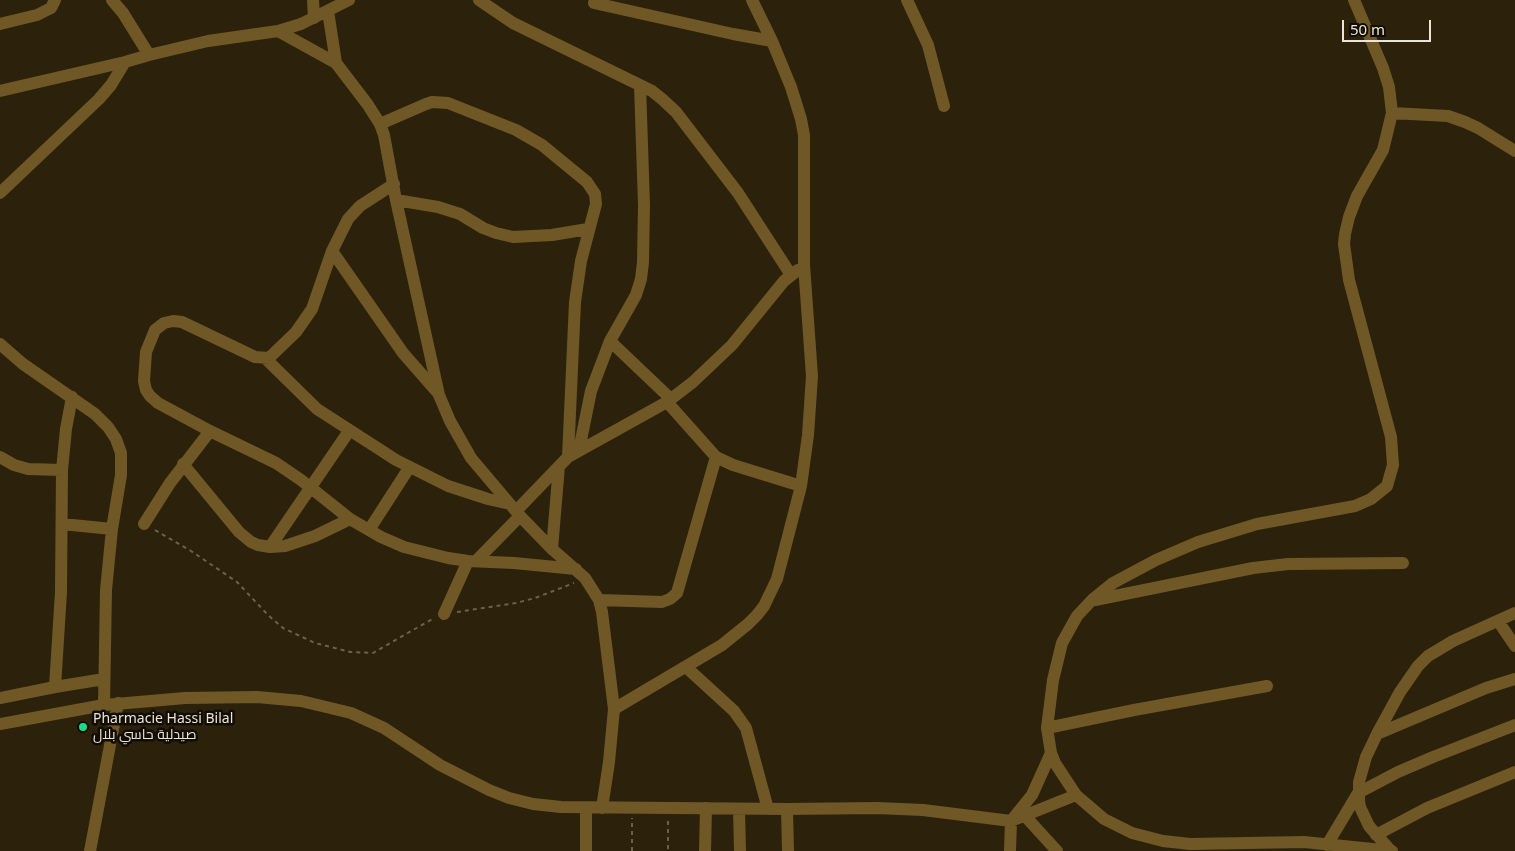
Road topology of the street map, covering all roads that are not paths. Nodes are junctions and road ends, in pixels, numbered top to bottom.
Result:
1 (55, 0) edge
2 (112, 0) edge
3 (313, 0) edge
4 (349, 0) edge
5 (479, 0) edge
6 (752, 0) edge
7 (907, 0) edge
8 (1354, 0) edge
9 (594, 3) dead end
10 (124, 6) edge
11 (328, 11) junction
12 (314, 18) junction
13 (0, 24) edge
14 (278, 31) junction
15 (772, 41) junction
16 (149, 55) junction
17 (125, 62) junction
18 (336, 63) junction
19 (640, 85) junction
20 (0, 91) edge
21 (944, 106) dead end
22 (1392, 113) junction
23 (380, 124) junction
24 (1515, 151) edge
25 (394, 184) junction
26 (0, 193) edge
27 (396, 200) junction
28 (588, 230) junction
29 (332, 251) junction
30 (804, 264) junction
31 (791, 275) junction
32 (610, 341) junction
33 (0, 344) edge
34 (266, 358) junction
35 (439, 394) junction
36 (72, 397) junction
37 (669, 400) junction
38 (210, 431) junction
39 (349, 431) junction
40 (579, 450) junction
41 (0, 457) edge
42 (716, 457) junction
43 (564, 462) junction
44 (184, 464) junction
45 (409, 468) junction
46 (62, 470) junction
47 (801, 486) junction
48 (310, 487) junction
49 (515, 511) junction
50 (350, 519) junction
51 (62, 524) junction
52 (144, 524) road end
53 (112, 528) junction
54 (369, 530) junction
55 (270, 547) junction
56 (552, 549) junction
57 (472, 561) junction
58 (1403, 563) dead end
59 (576, 568) junction
60 (599, 600) junction
61 (1092, 600) junction
62 (1515, 613) edge
63 (444, 614) road end
64 (1498, 621) junction
65 (1515, 646) edge
66 (686, 667) junction
67 (104, 679) junction
68 (1515, 679) edge
69 (55, 686) junction
70 (1267, 686) dead end
71 (0, 698) edge
72 (118, 704) junction
73 (104, 705) junction
74 (614, 709) junction
75 (0, 724) edge
76 (1515, 725) edge
77 (1048, 728) junction
78 (1377, 734) junction
79 (1051, 752) junction
80 (1515, 772) edge
81 (1358, 793) junction
82 (1076, 795) junction
83 (586, 808) junction
84 (602, 808) junction
85 (706, 808) junction
86 (739, 809) junction
87 (768, 809) junction
88 (787, 809) junction
89 (1025, 816) junction
90 (1011, 821) junction
91 (1376, 835) junction
92 (1327, 844) junction
93 (90, 851) edge
94 (586, 851) edge
95 (705, 851) edge
96 (740, 851) edge
97 (788, 851) edge
98 (1010, 851) edge
99 (1057, 851) edge
100 (1391, 851) edge

1 - 13 street
2 - 10 street
3 - 12 street
4 - 11 street
5 - 19 street
6 - 15 street
7 - 21 street
8 - 22 street
9 - 15 street
10 - 16 street
11 - 12 street
11 - 18 street
12 - 14 street
14 - 16 street
14 - 18 street
15 - 30 street
16 - 17 street
17 - 20 street
17 - 26 street
18 - 23 street
19 - 31 street
19 - 32 street
22 - 24 street
22 - 61 street
23 - 25 street
23 - 28 street
25 - 27 street
25 - 29 street
27 - 28 street
27 - 35 street
28 - 43 street
29 - 34 street
29 - 35 street
30 - 31 street
30 - 47 street
31 - 37 street
32 - 37 street
32 - 40 street
33 - 36 street
34 - 38 street
34 - 39 street
35 - 49 street
36 - 46 street
36 - 53 street
37 - 40 street
37 - 42 street
38 - 44 street
38 - 48 street
39 - 45 street
39 - 48 street
40 - 43 street
41 - 46 street
42 - 47 street
42 - 60 street
43 - 49 street
43 - 56 street
44 - 52 street
44 - 55 street
45 - 49 street
45 - 54 street
46 - 51 street
47 - 66 street
48 - 50 street
48 - 55 street
49 - 56 street
49 - 57 street
50 - 54 street
50 - 55 street
51 - 53 street
51 - 69 street
53 - 67 street
54 - 57 street
56 - 59 street
57 - 59 street
57 - 63 street
58 - 61 street
59 - 60 street
60 - 74 street
61 - 77 street
62 - 64 street
64 - 65 street
64 - 78 street
66 - 74 street
66 - 87 street
67 - 69 street
67 - 73 street
68 - 78 street
69 - 71 street
70 - 77 street
72 - 73 street
72 - 83 street
72 - 93 street
73 - 75 street
74 - 84 street
76 - 81 street
77 - 79 street
78 - 81 street
79 - 82 street
79 - 90 street
80 - 91 street
81 - 91 street
81 - 92 street
82 - 89 street
82 - 92 street
83 - 84 street
83 - 94 street
84 - 85 street
85 - 86 street
85 - 95 street
86 - 87 street
86 - 96 street
87 - 88 street
88 - 90 street
88 - 97 street
89 - 90 street
89 - 99 street
90 - 98 street
91 - 100 street
92 - 100 street

